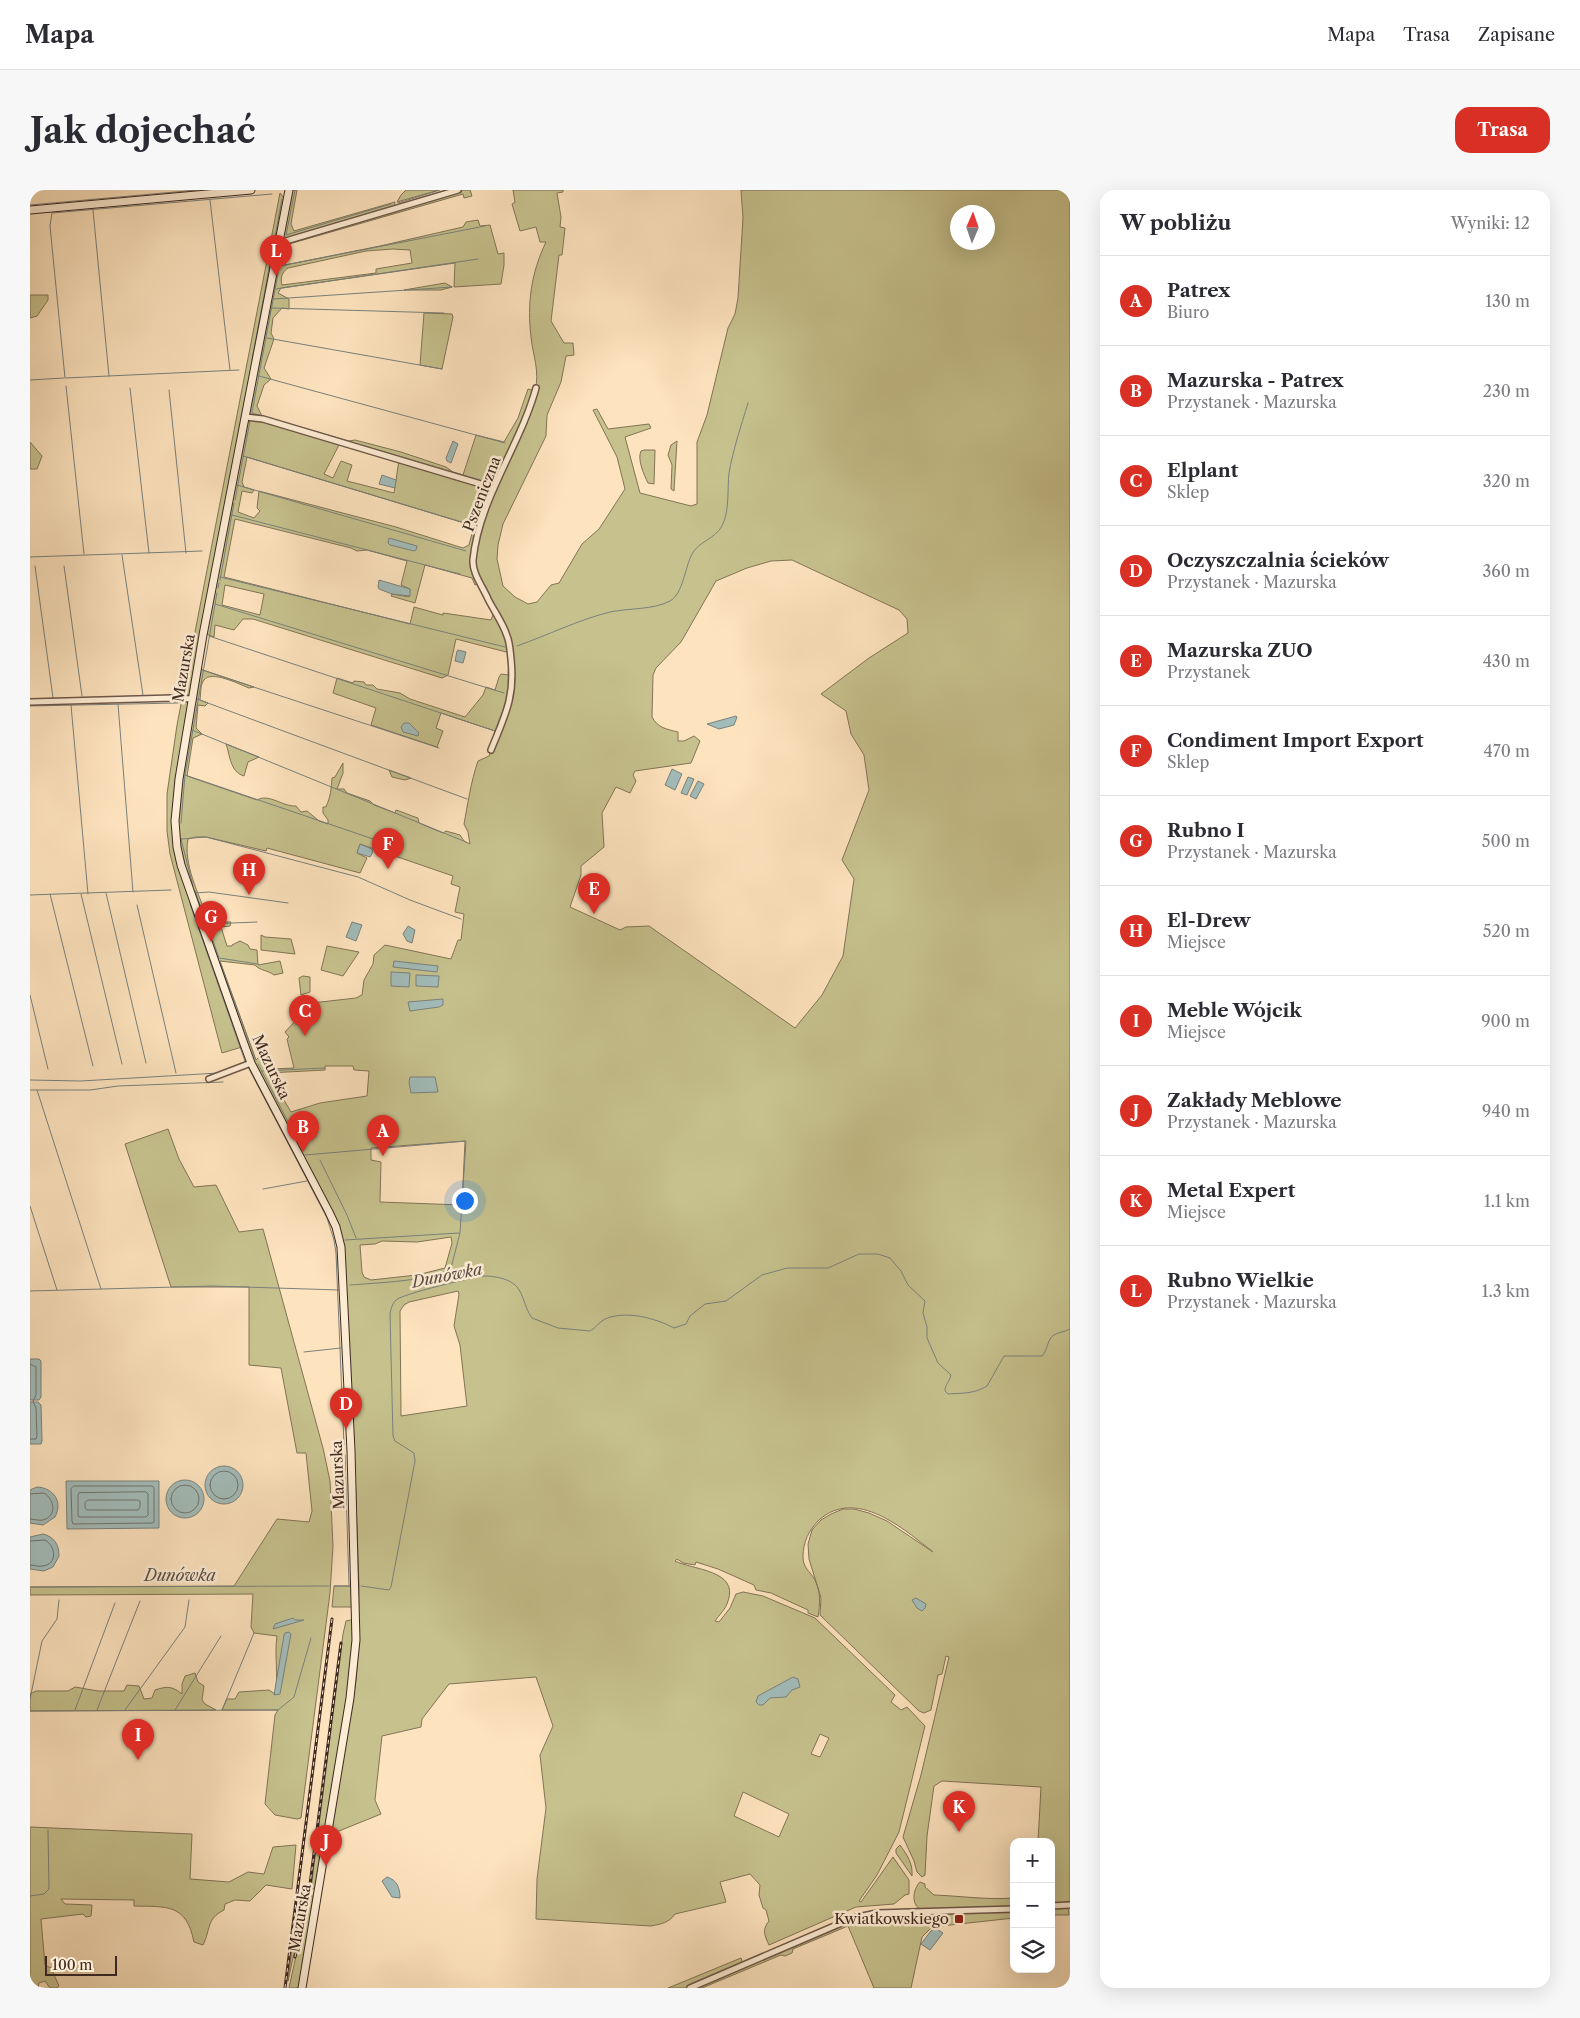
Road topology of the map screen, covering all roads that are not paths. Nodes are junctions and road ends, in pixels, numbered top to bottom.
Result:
1 (251, 190) edge
2 (288, 190) edge
3 (458, 190) edge
4 (30, 210) edge
5 (278, 243) junction
6 (536, 388) dead end
7 (246, 417) junction
8 (494, 488) junction
9 (192, 699) junction
10 (30, 702) edge
11 (491, 750) dead end
12 (251, 1063) junction
13 (209, 1079) dead end
14 (1070, 1904) edge
15 (1055, 1906) edge
16 (1010, 1909) edge
17 (302, 1988) edge
18 (690, 1988) edge

1 - 4 main road
2 - 5 main road, Mazurska
3 - 5 street
5 - 7 main road, Mazurska
6 - 8 street, Pszeniczna
7 - 8 street
7 - 9 main road, Mazurska
8 - 11 street, Pszeniczna
9 - 10 street
9 - 12 main road, Mazurska
12 - 13 street
12 - 17 main road, Mazurska
14 - 15 street
16 - 18 street

